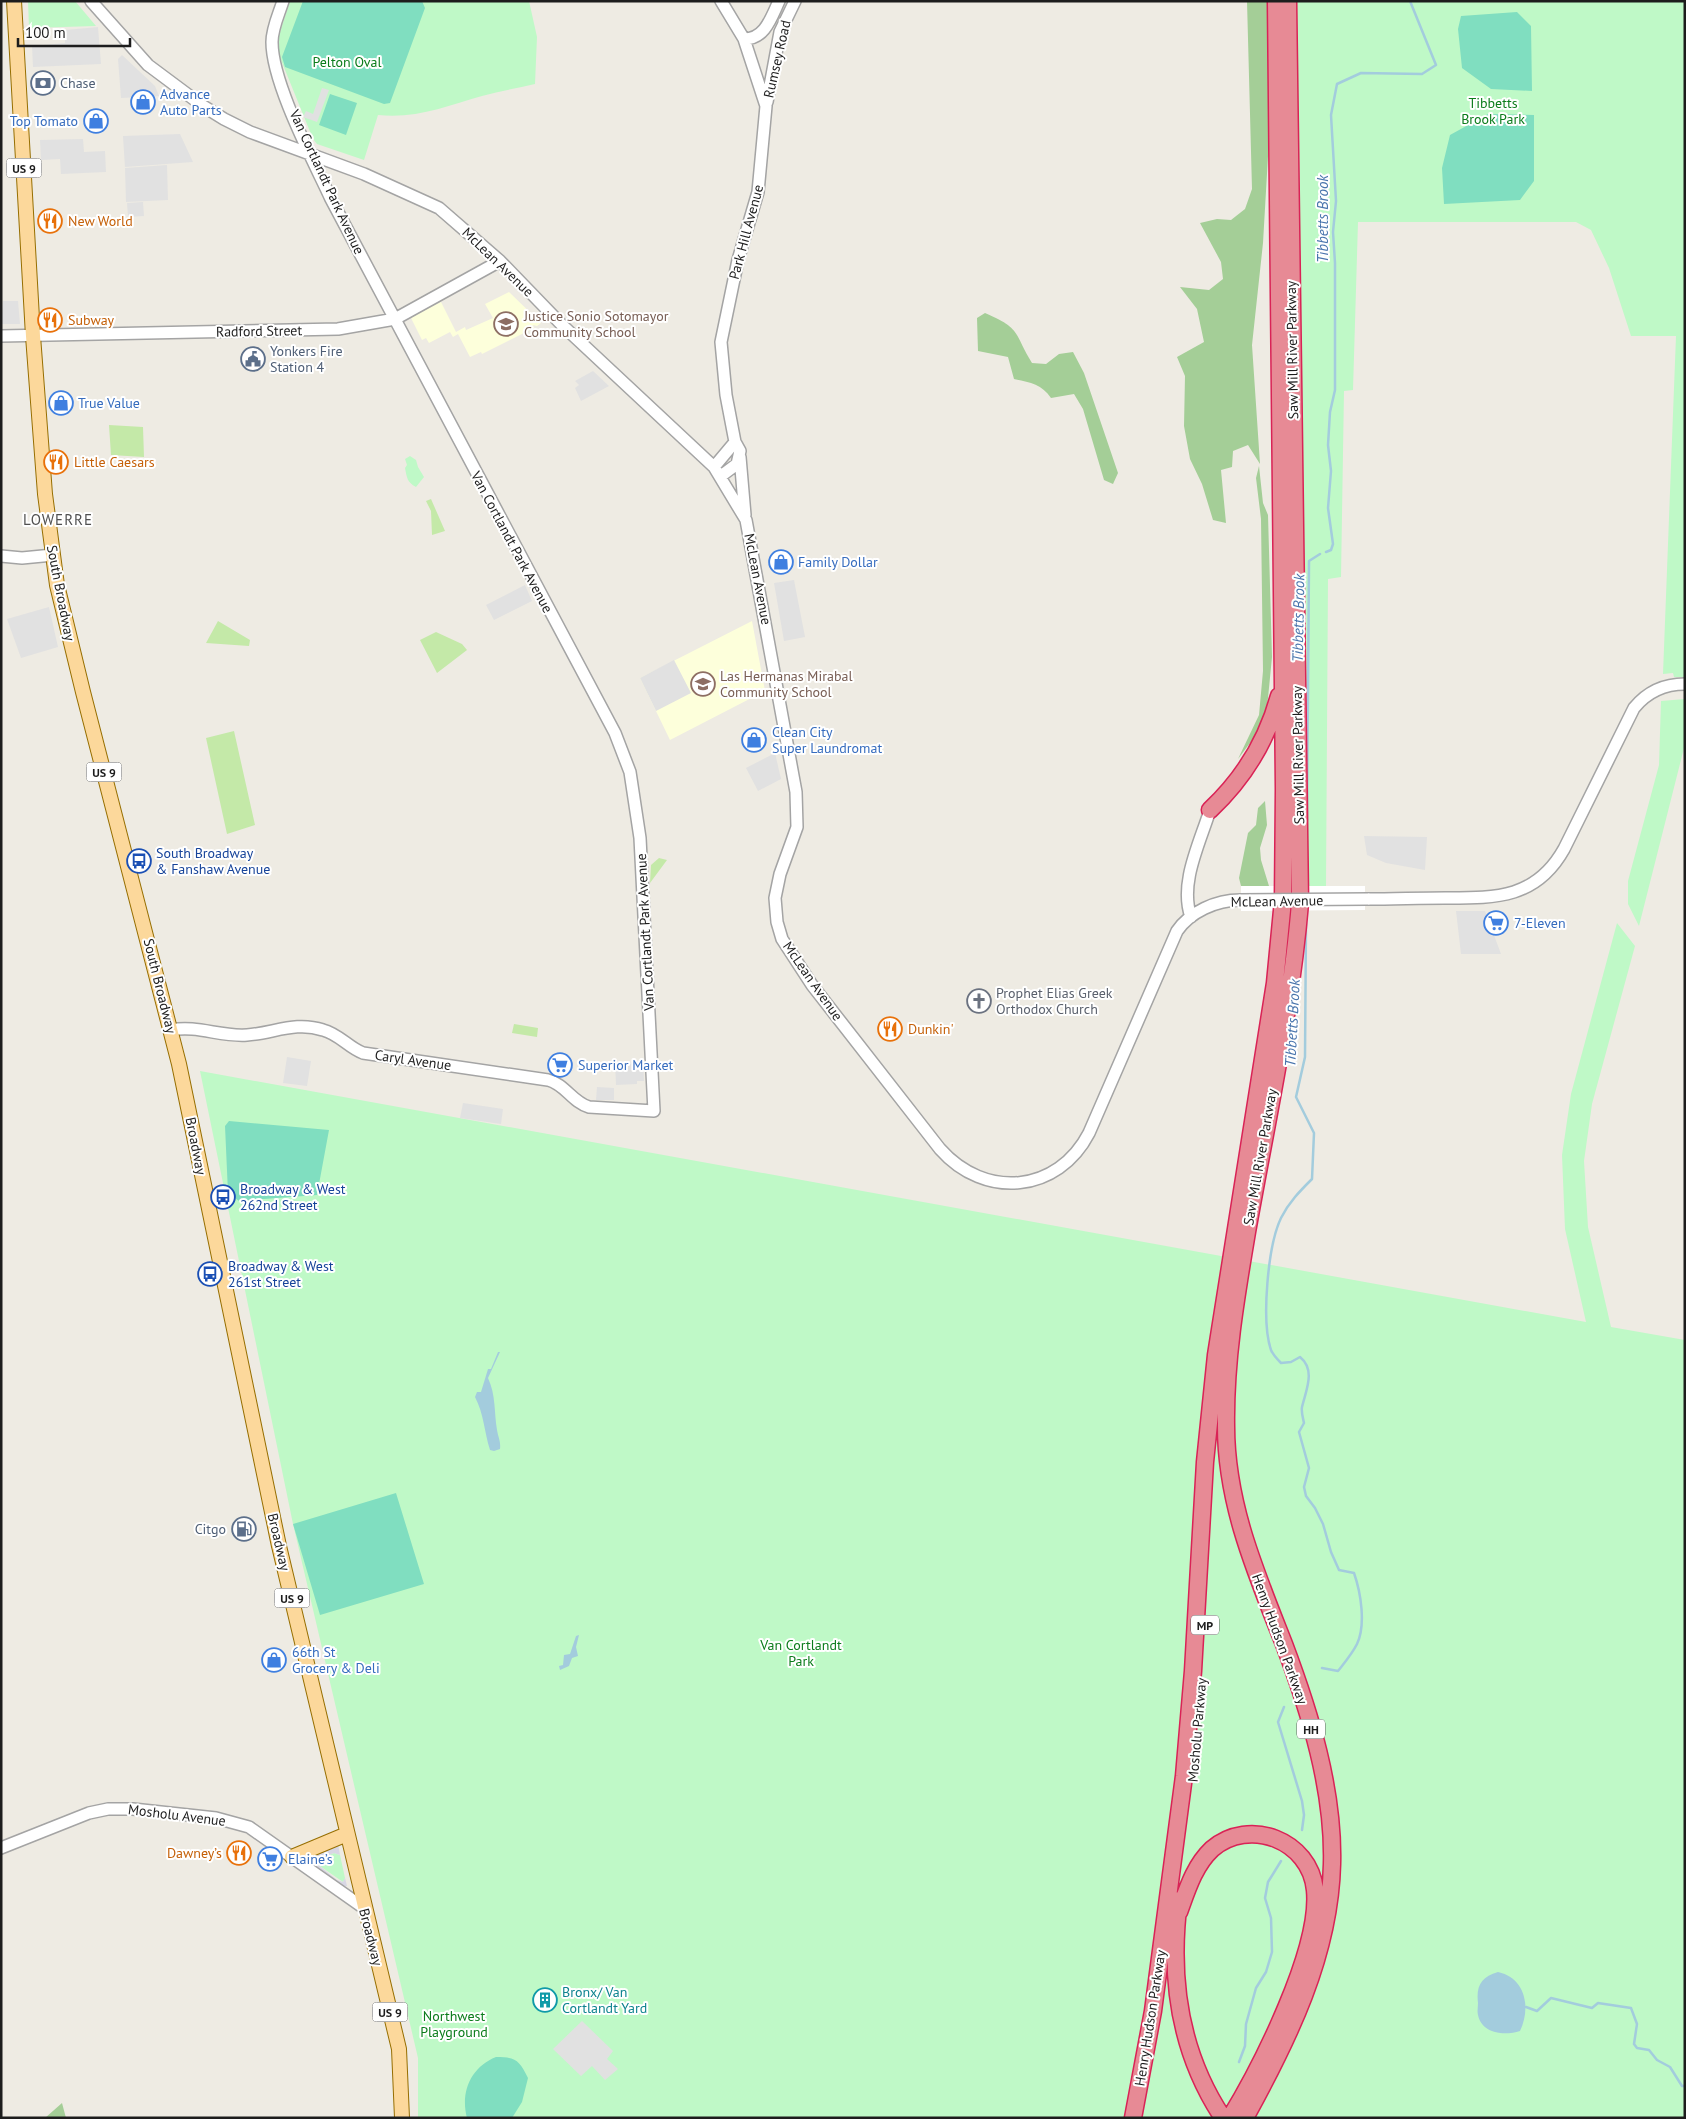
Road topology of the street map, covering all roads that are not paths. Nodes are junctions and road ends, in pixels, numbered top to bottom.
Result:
1 (14, 1) edge
2 (91, 1) edge
3 (283, 1) edge
4 (721, 1) edge
5 (779, 1) edge
6 (794, 1) edge
7 (1276, 1) edge
8 (1288, 1) edge
9 (788, 7) edge
10 (744, 39) junction
11 (766, 106) junction
12 (311, 155) junction
13 (500, 261) junction
14 (395, 319) junction
15 (1, 336) edge
16 (33, 336) junction
17 (737, 446) junction
18 (717, 472) junction
19 (746, 520) junction
20 (52, 555) junction
21 (1, 556) edge
22 (1283, 680) junction
23 (1685, 684) edge
24 (1253, 758) junction
25 (1284, 770) junction
26 (1210, 810) joint
27 (1191, 917) junction
28 (171, 1030) junction
29 (183, 1083) joint
30 (654, 1111) joint
31 (1236, 1263) junction
32 (1231, 1334) junction
33 (346, 1834) junction
34 (1, 1848) edge
35 (292, 1857) junction
36 (364, 1908) junction
37 (1172, 1916) junction
38 (1215, 2112) edge
39 (402, 2118) edge
40 (1133, 2118) edge
41 (1230, 2118) edge
42 (1245, 2118) edge

1 - 16 main road, South Broadway / US 9
2 - 12 street, McLean Avenue
3 - 12 street, Van Cortlandt Park Avenue
4 - 10 street, Park Hill Avenue
5 - 10 street
6 - 9 street, Rumsey Road
7 - 22 highway, Saw Mill River Parkway
8 - 31 highway, Saw Mill River Parkway
9 - 11 street, Rumsey Road
10 - 11 street, Park Hill Avenue
11 - 17 street, Park Hill Avenue
12 - 13 street, McLean Avenue
12 - 14 street, Van Cortlandt Park Avenue
13 - 14 street, Radford Street
13 - 18 street, McLean Avenue
14 - 16 street, Radford Street
14 - 30 street, Van Cortlandt Park Avenue
15 - 16 street, Radford Street
16 - 20 main road, South Broadway / US 9
17 - 18 street
17 - 19 street, Park Hill Avenue
18 - 19 street, McLean Avenue
19 - 27 street, McLean Avenue
20 - 21 street
20 - 28 main road, South Broadway / US 9
22 - 24 highway
22 - 25 highway, Saw Mill River Parkway
23 - 27 street, McLean Avenue, bridge
24 - 25 highway
24 - 26 highway
25 - 31 highway, Saw Mill River Parkway
26 - 27 street
28 - 29 main road, South Broadway / US 9
28 - 30 street, Caryl Avenue
29 - 33 main road, Broadway / US 9
31 - 32 highway, Henry Hudson Parkway / HH
31 - 37 highway, Henry Hudson Parkway
32 - 37 highway, Mosholu Parkway / MP
32 - 42 highway, Henry Hudson Parkway / HH
33 - 35 main road
33 - 36 main road, Broadway / US 9
34 - 35 street, Mosholu Avenue
35 - 36 street, Mosholu Avenue
36 - 39 main road, Broadway / US 9
37 - 38 highway, Mosholu Parkway / MP
37 - 40 highway, Henry Hudson Parkway
37 - 41 highway

